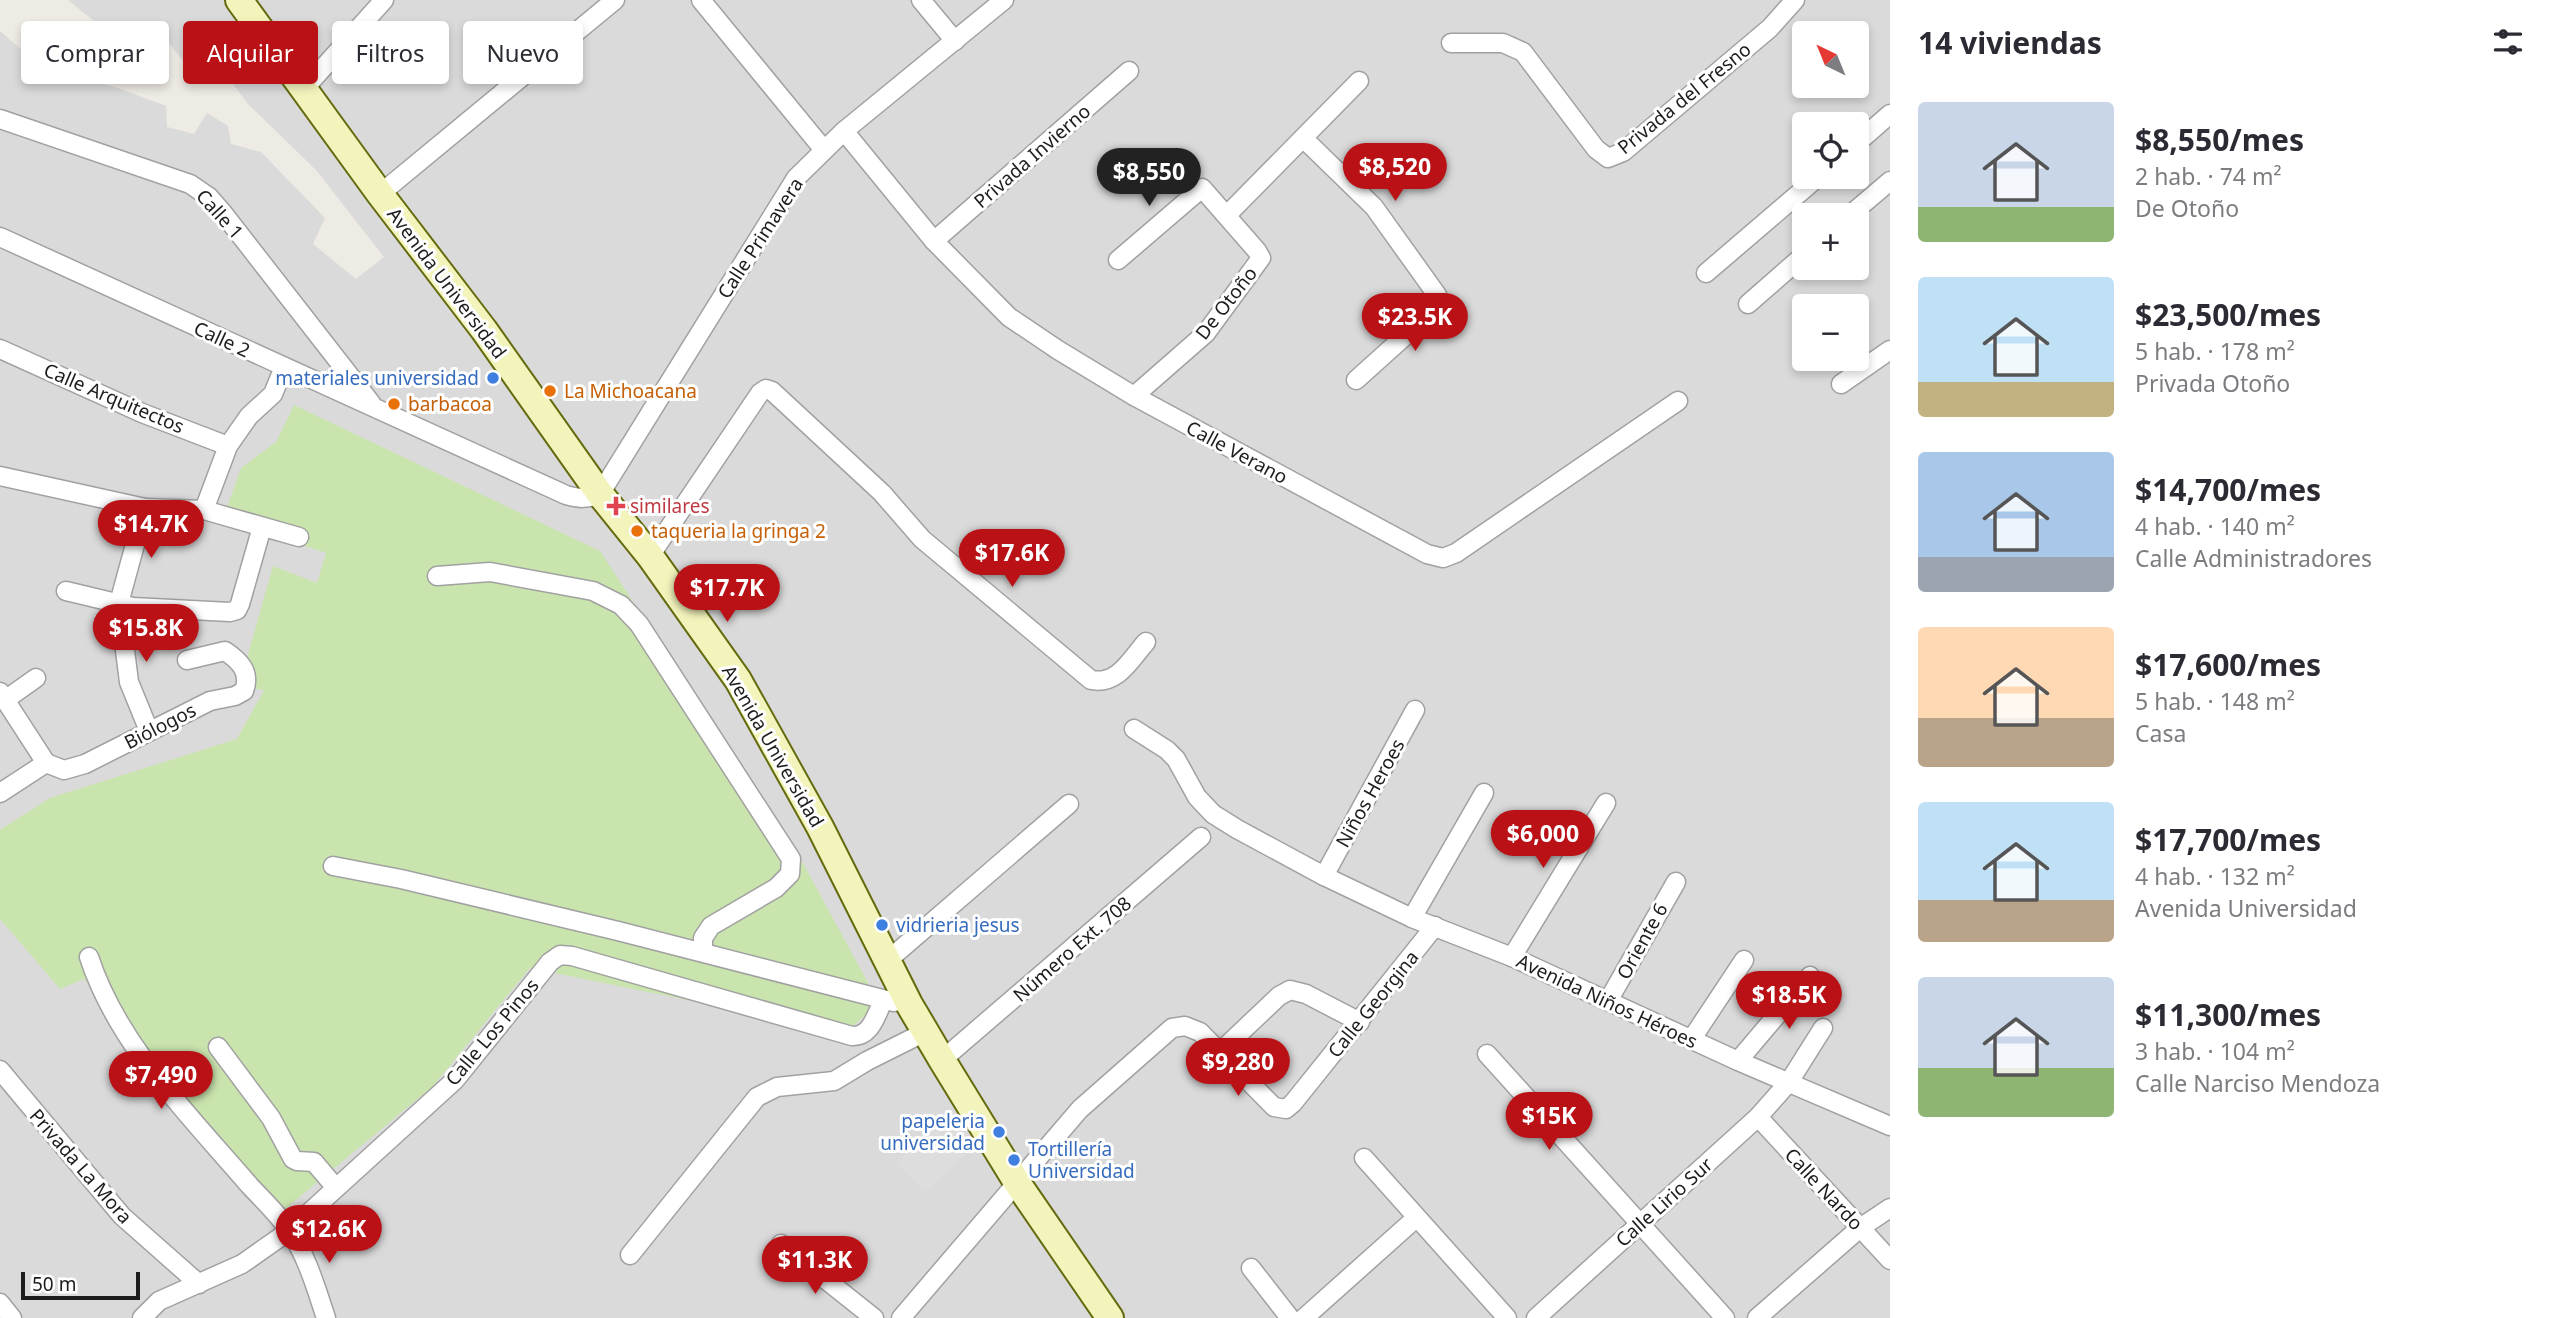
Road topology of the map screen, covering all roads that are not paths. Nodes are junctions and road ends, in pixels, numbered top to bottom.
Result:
1 (384, 0) edge
2 (615, 0) edge
3 (701, 0) edge
4 (921, 0) edge
5 (1004, 0) edge
6 (243, 2) edge
7 (1790, 2) edge
8 (955, 41) junction
9 (1451, 44) dead end
10 (1129, 71) dead end
11 (1359, 81) dead end
12 (304, 89) junction
13 (1890, 114) edge
14 (0, 119) edge
15 (844, 131) junction
16 (1869, 132) edge
17 (1303, 138) junction
18 (824, 150) junction
19 (1890, 181) edge
20 (1804, 189) edge
21 (380, 194) junction
22 (1864, 203) edge
23 (1227, 215) junction
24 (0, 237) edge
25 (934, 241) junction
26 (1118, 260) dead end
27 (1792, 266) edge
28 (1706, 273) dead end
29 (1748, 304) dead end
30 (0, 349) edge
31 (1890, 350) edge
32 (284, 367) junction
33 (1356, 380) dead end
34 (1840, 384) dead end
35 (1134, 396) junction
36 (1678, 401) dead end
37 (372, 405) junction
38 (228, 446) junction
39 (0, 476) edge
40 (600, 494) junction
41 (145, 508) junction
42 (204, 510) junction
43 (262, 527) junction
44 (299, 537) dead end
45 (650, 556) junction
46 (437, 576) dead end
47 (66, 591) dead end
48 (119, 603) junction
49 (1146, 642) dead end
50 (187, 660) dead end
51 (36, 678) dead end
52 (3, 696) edge
53 (1415, 710) dead end
54 (1134, 729) dead end
55 (149, 731) junction
56 (46, 763) junction
57 (0, 793) edge
58 (1484, 793) dead end
59 (1606, 803) dead end
60 (1069, 804) dead end
61 (1201, 837) dead end
62 (333, 866) dead end
63 (1324, 876) junction
64 (1676, 881) dead end
65 (1412, 918) junction
66 (1435, 926) junction
67 (703, 952) junction
68 (89, 957) dead end
69 (1512, 957) junction
70 (1744, 960) dead end
71 (887, 961) junction
72 (1810, 976) dead end
73 (883, 1001) junction
74 (1608, 1001) junction
75 (909, 1004) junction
76 (1360, 1022) junction
77 (1823, 1028) dead end
78 (925, 1032) junction
79 (1691, 1040) junction
80 (218, 1047) dead end
81 (1221, 1051) junction
82 (1487, 1054) dead end
83 (942, 1060) junction
84 (1738, 1061) junction
85 (0, 1070) edge
86 (1789, 1082) junction
87 (1758, 1117) junction
88 (1888, 1123) edge
89 (1364, 1158) dead end
90 (1018, 1184) junction
91 (336, 1188) junction
92 (1890, 1208) edge
93 (1416, 1217) junction
94 (1640, 1223) junction
95 (1860, 1228) junction
96 (289, 1231) junction
97 (781, 1244) dead end
98 (630, 1255) dead end
99 (1890, 1260) edge
100 (1251, 1268) dead end
101 (199, 1284) junction
102 (0, 1303) edge
103 (12, 1318) edge
104 (142, 1318) edge
105 (326, 1318) edge
106 (874, 1318) edge
107 (901, 1318) edge
108 (1110, 1318) edge
109 (1290, 1318) edge
110 (1304, 1318) edge
111 (1507, 1318) edge
112 (1536, 1318) edge
113 (1725, 1318) edge
114 (1757, 1318) edge

1 - 12 street
2 - 21 street
3 - 18 street
4 - 8 street
5 - 8 street, Calle Primavera
6 - 12 street, Avenida Universidad
7 - 9 street, Privada del Fresno
8 - 15 street, Calle Primavera
10 - 25 street, Privada Invierno
11 - 17 street
12 - 21 street, Avenida Universidad
13 - 16 street
14 - 37 street, Calle 1
15 - 18 street, Calle Primavera
15 - 25 street, Calle Verano
17 - 23 street
17 - 33 street
18 - 40 street, Calle Primavera
19 - 22 street
20 - 28 street
21 - 40 street, Avenida Universidad
23 - 26 street
23 - 35 street, De Otoño
24 - 32 street, Calle 2
25 - 35 street, Calle Verano
27 - 29 street
30 - 38 street, Calle Arquitectos
31 - 34 street
32 - 37 street, Calle 2
32 - 38 street
35 - 36 street, Calle Verano
37 - 40 street, Calle 2
38 - 42 street
39 - 41 street
40 - 45 street, Avenida Universidad
41 - 42 street
41 - 48 street
42 - 43 street
43 - 44 street
43 - 48 street
45 - 49 street
45 - 71 street, Avenida Universidad
46 - 67 street
47 - 48 street
48 - 55 street
50 - 55 street, Biólogos
51 - 52 street
52 - 56 street
53 - 63 street, Niños Heroes
54 - 63 street, Avenida Niños Héroes
55 - 56 street, Biólogos
56 - 57 street
58 - 65 street
59 - 69 street
60 - 71 street
61 - 83 street, Número Ext. 708
62 - 67 street
63 - 65 street, Avenida Niños Héroes
64 - 74 street, Oriente 6
65 - 66 street, Avenida Niños Héroes
66 - 69 street, Avenida Niños Héroes
66 - 76 street, Calle Georgina
67 - 73 street
68 - 96 street
69 - 74 street, Avenida Niños Héroes
70 - 79 street
71 - 75 street, Avenida Universidad
72 - 84 street
73 - 75 street
73 - 91 street, Calle Los Pinos
74 - 79 street, Avenida Niños Héroes
75 - 78 street, Avenida Universidad
76 - 81 street
76 - 81 street, Calle Georgina
77 - 86 street, Calle Lirio Sur
78 - 83 street, Avenida Universidad
78 - 98 street
79 - 84 street, Avenida Niños Héroes
80 - 91 street
81 - 90 street
82 - 94 street
83 - 90 street, Avenida Universidad
84 - 86 street, Avenida Niños Héroes
85 - 101 street, Privada La Mora
86 - 87 street, Calle Lirio Sur
86 - 88 street, Avenida Niños Héroes
87 - 94 street, Calle Lirio Sur
87 - 95 street, Calle Nardo
89 - 93 street
90 - 107 street
90 - 108 street, Avenida Universidad
91 - 96 street, Calle Los Pinos
92 - 95 street
93 - 110 street
93 - 111 street
94 - 112 street, Calle Lirio Sur
94 - 113 street
95 - 99 street, Calle Nardo
95 - 114 street
96 - 101 street, Calle Los Pinos
96 - 105 street
97 - 106 street
100 - 109 street
101 - 104 street, Calle Los Pinos
102 - 103 street

